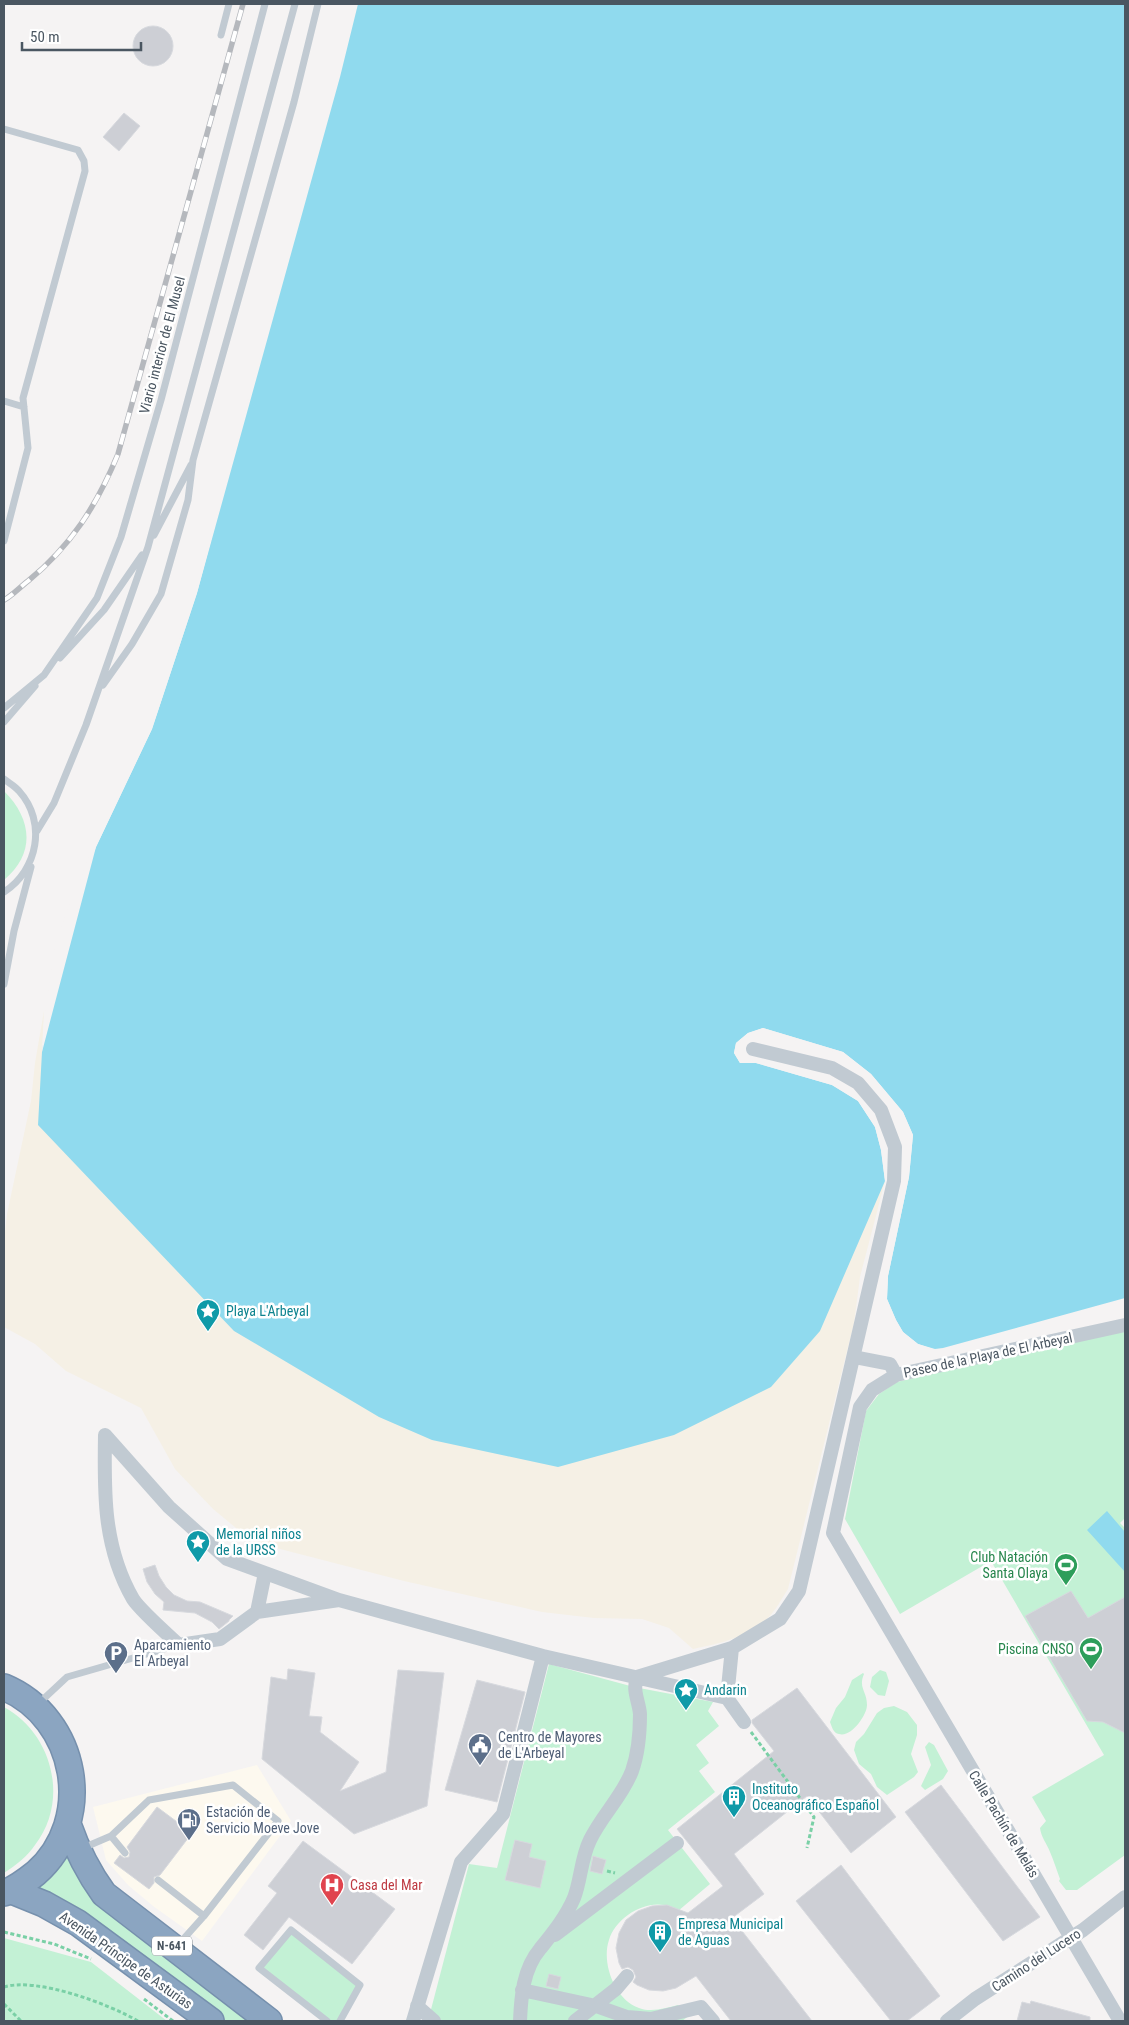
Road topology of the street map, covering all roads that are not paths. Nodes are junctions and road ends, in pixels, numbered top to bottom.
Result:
1 (229, 4) edge
2 (265, 4) edge
3 (294, 4) edge
4 (318, 4) edge
5 (221, 35) dead end
6 (4, 129) edge
7 (4, 401) edge
8 (24, 407) junction
9 (194, 460) junction
10 (4, 541) edge
11 (148, 547) junction
12 (44, 675) junction
13 (98, 691) junction
14 (4, 708) edge
15 (4, 722) edge
16 (4, 779) edge
17 (37, 831) junction
18 (33, 856) junction
19 (4, 892) edge
20 (4, 984) edge
21 (753, 1048) dead end
22 (1125, 1325) edge
23 (854, 1358) junction
24 (896, 1375) junction
25 (814, 1528) junction
26 (833, 1533) junction
27 (265, 1573) junction
28 (339, 1600) junction
29 (257, 1612) junction
30 (179, 1645) junction
31 (732, 1648) junction
32 (544, 1656) junction
33 (637, 1678) junction
34 (4, 1687) edge
35 (727, 1698) junction
36 (35, 1707) junction
37 (744, 1722) road end
38 (68, 1824) junction
39 (111, 1836) junction
40 (677, 1843) dead end
41 (77, 1850) junction
42 (125, 1853) dead end
43 (158, 1880) dead end
44 (8, 1892) edge
45 (1125, 1897) edge
46 (204, 1916) junction
47 (550, 1938) junction
48 (1072, 1938) junction
49 (175, 1949) junction
50 (626, 1976) dead end
51 (522, 1990) junction
52 (417, 2006) junction
53 (596, 2006) junction
54 (211, 2021) edge
55 (269, 2021) edge
56 (327, 2021) edge
57 (340, 2021) edge
58 (413, 2021) edge
59 (434, 2021) edge
60 (520, 2021) edge
61 (575, 2021) edge
62 (713, 2021) edge
63 (947, 2021) edge
64 (1120, 2021) edge

1 - 5 lane
2 - 12 lane, Viario interior de El Musel
3 - 11 lane, Viario interior de El Musel
4 - 9 lane, Viario interior de El Musel
6 - 8 lane
7 - 8 lane
8 - 10 lane
9 - 11 lane, Viario interior de El Musel
9 - 13 lane, Viario interior de El Musel
11 - 12 lane, Viario interior de El Musel
11 - 13 lane, Viario interior de El Musel
12 - 14 lane, Viario interior de El Musel
12 - 15 lane, Viario interior de El Musel
13 - 17 lane, Viario interior de El Musel
16 - 17 lane
17 - 18 lane
18 - 19 lane
18 - 20 lane
21 - 23 street
22 - 24 street, Paseo de la Playa de El Arbeyal
23 - 24 street
23 - 25 street
24 - 26 street, Paseo de la Playa de El Arbeyal
25 - 26 street
25 - 31 street
26 - 48 street, Calle Pachín de Melás
27 - 28 street
27 - 29 street
27 - 30 street
28 - 29 street
28 - 32 street
29 - 30 street
30 - 36 lane
31 - 33 street
31 - 35 street
32 - 33 street
32 - 52 street
33 - 35 street
33 - 47 street
34 - 36 highway, N-641
35 - 37 street
36 - 38 highway, N-641
38 - 41 highway, N-641
38 - 44 highway, N-641
39 - 41 lane
39 - 42 lane
39 - 46 lane
40 - 47 street
41 - 49 highway, N-641
43 - 46 lane
44 - 54 highway, Avenida Príncipe de Asturias / N-641
45 - 48 street, Camino del Lucero
46 - 49 lane
47 - 51 street
48 - 63 street, Camino del Lucero
48 - 64 street, Calle Pachín de Melás
49 - 55 highway, N-641
50 - 53 street
51 - 53 street
51 - 60 street
52 - 58 street
52 - 59 street
53 - 61 street
53 - 62 street
56 - 57 lane

